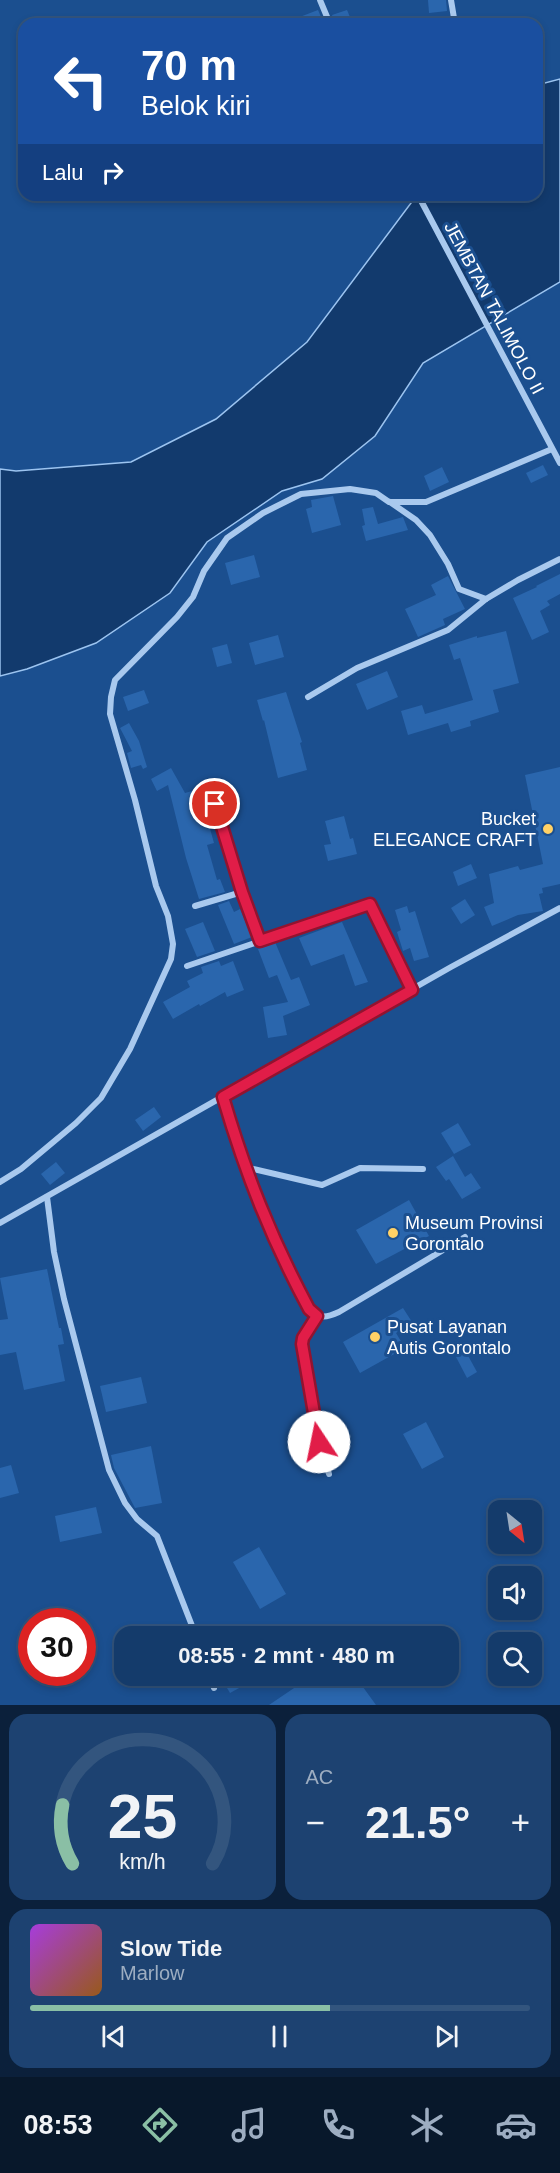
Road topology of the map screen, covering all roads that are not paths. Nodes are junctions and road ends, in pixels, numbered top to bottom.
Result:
1 (320, 0) edge
2 (451, 0) edge
3 (328, 18) edge
4 (454, 18) edge
5 (421, 201) edge
6 (552, 449) junction
7 (560, 463) edge
8 (389, 502) junction
9 (560, 559) edge
10 (486, 599) junction
11 (308, 697) dead end
12 (208, 783) dead end
13 (242, 892) junction
14 (195, 906) dead end
15 (560, 908) edge
16 (260, 941) junction
17 (187, 966) dead end
18 (412, 990) junction
19 (223, 1097) junction
20 (245, 1167) junction
21 (423, 1169) dead end
22 (0, 1182) edge
23 (47, 1197) junction
24 (0, 1223) edge
25 (465, 1237) dead end
26 (317, 1316) junction
27 (329, 1474) dead end
28 (192, 1626) edge

1 - 3 street
2 - 4 street
5 - 6 street, JEMBTAN TALIMOLO II
6 - 7 street, JEMBTAN TALIMOLO II
6 - 8 street
8 - 10 street
8 - 22 street
9 - 10 street
10 - 11 street
12 - 13 street
13 - 14 street
13 - 16 street
15 - 18 street
16 - 17 street
16 - 18 street
18 - 19 street
19 - 20 street
19 - 23 street
20 - 21 street
20 - 26 street
23 - 24 street
23 - 28 street
25 - 26 street
26 - 27 street

